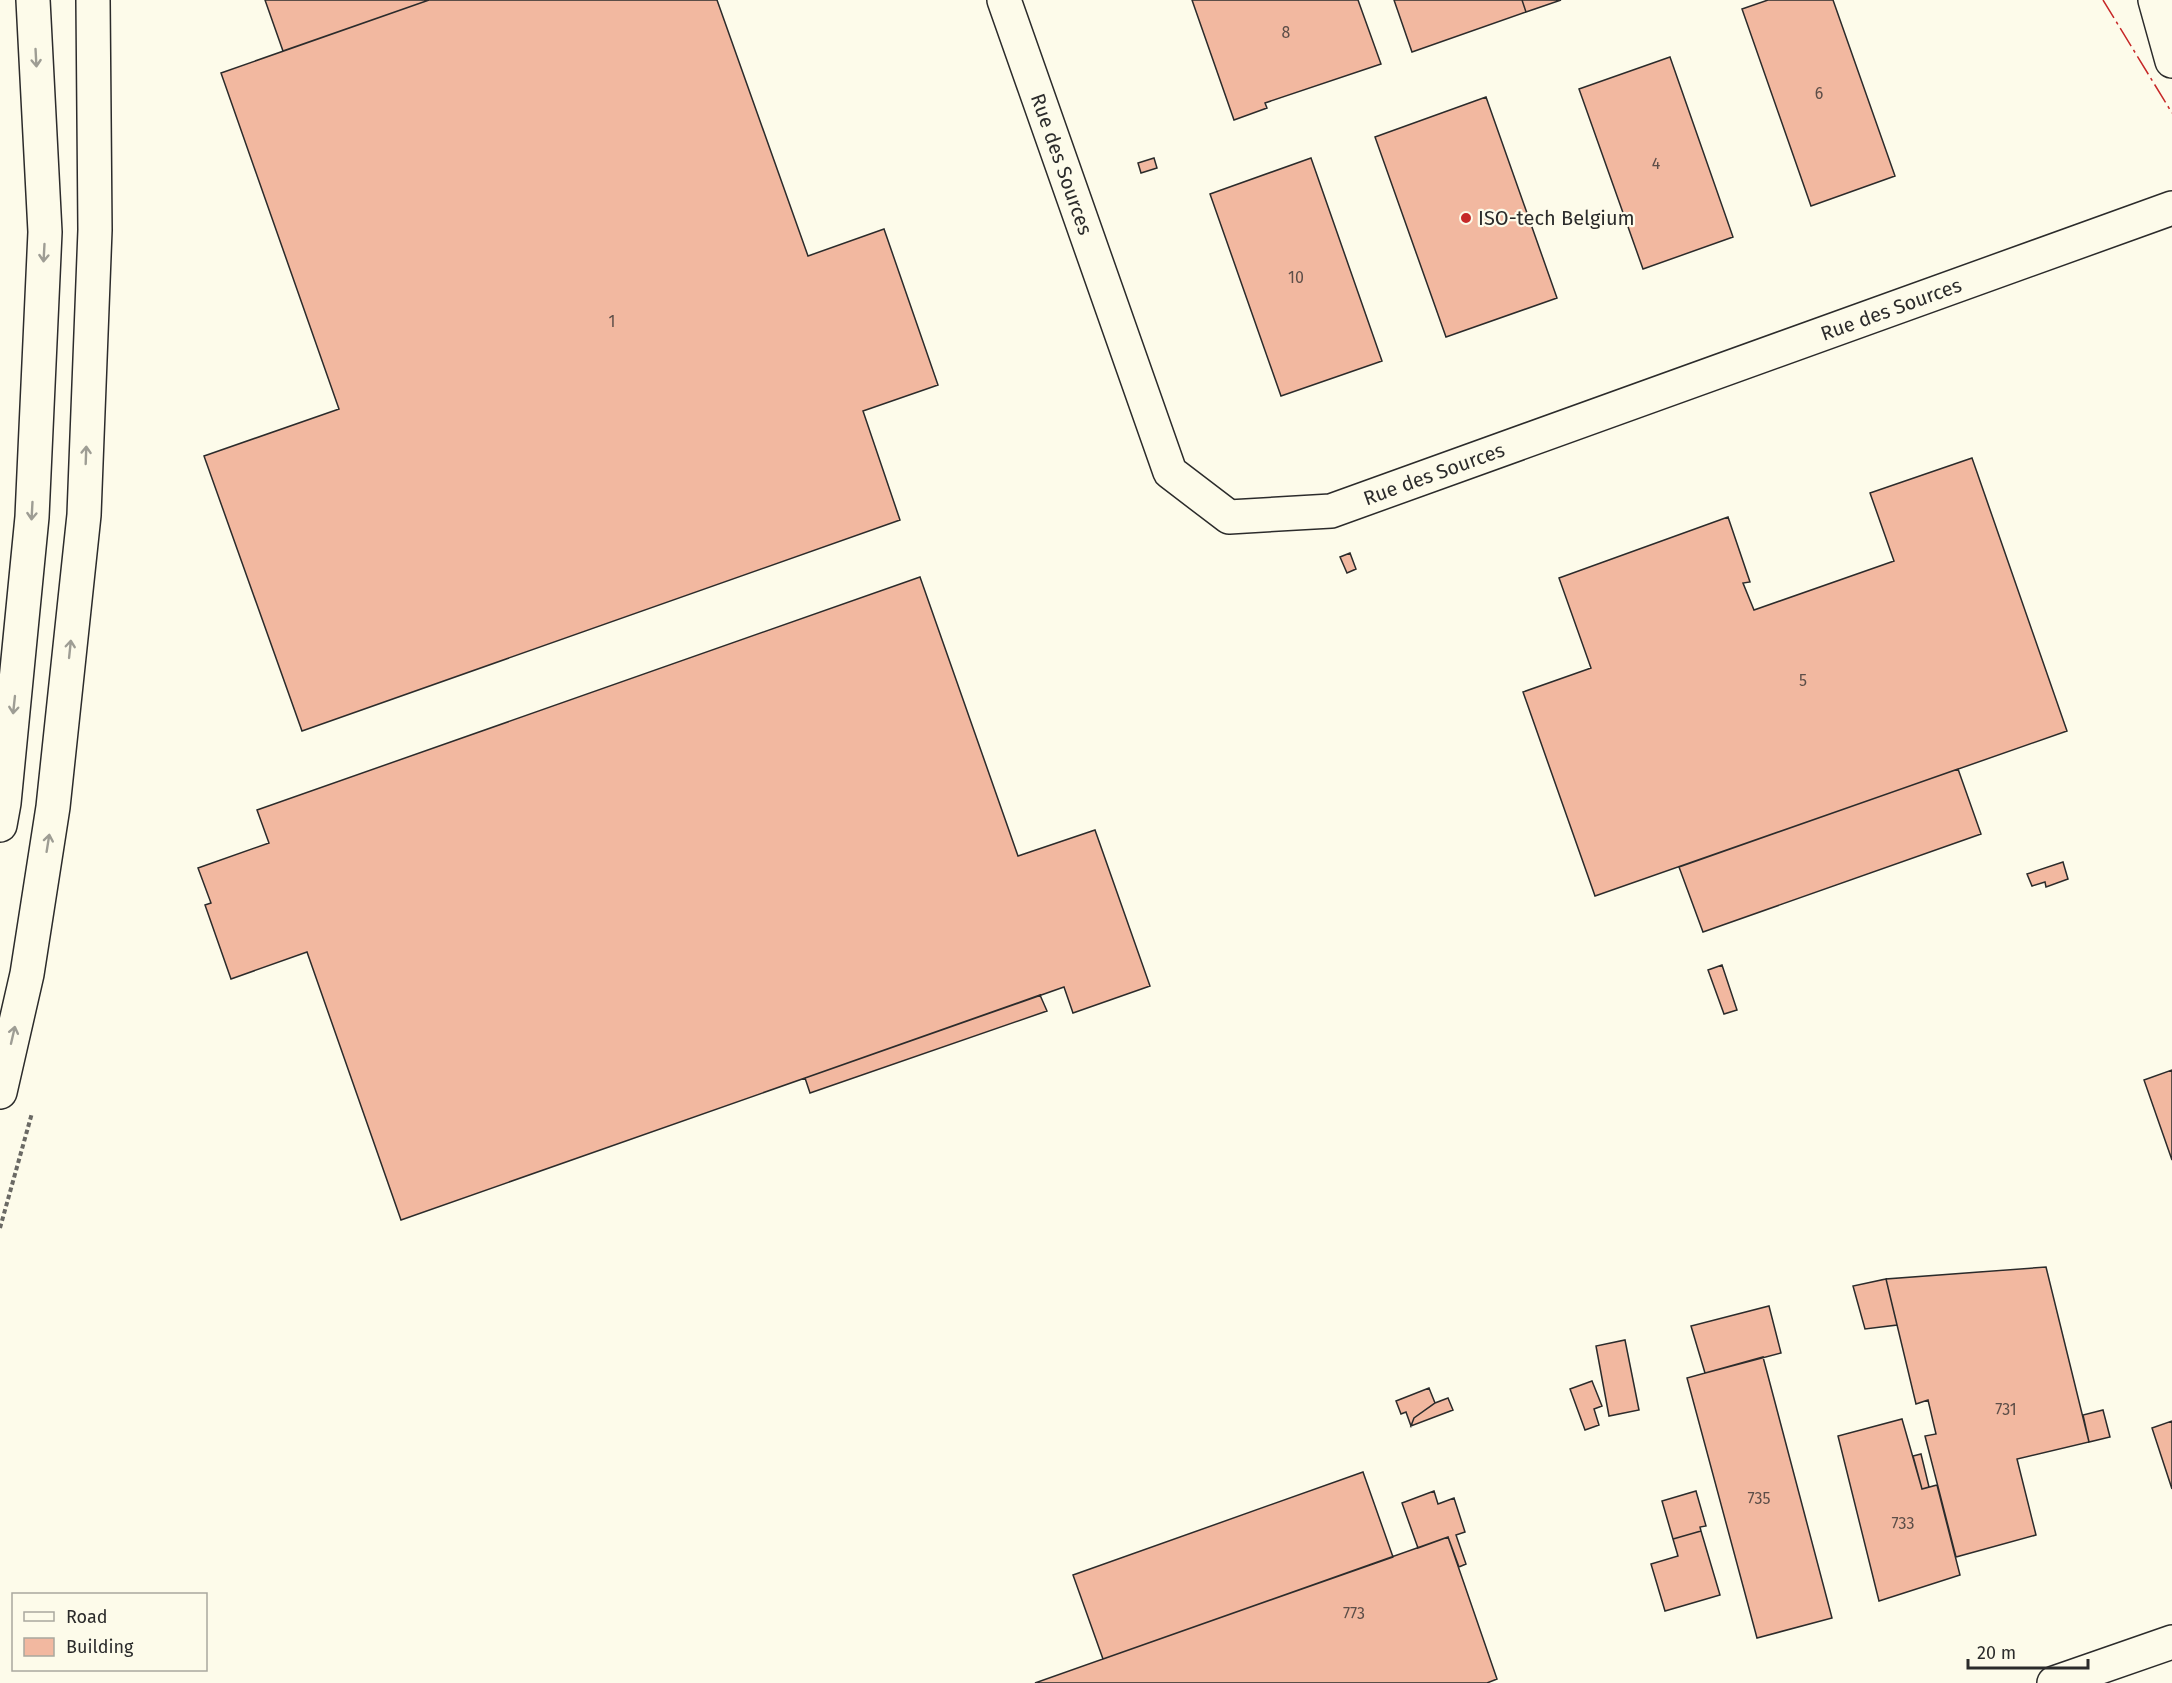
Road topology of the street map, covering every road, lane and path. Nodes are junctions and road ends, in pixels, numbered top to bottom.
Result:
1 (33, 0) edge
2 (93, 0) edge
3 (1004, 0) edge
4 (2155, 0) edge
5 (2172, 61) edge
6 (2172, 208) edge
7 (0, 825) edge
8 (0, 1092) edge
9 (2172, 1642) edge
10 (2054, 1683) edge

1 -> 7 main road
8 -> 2 main road
3 - 6 main road, Rue des Sources
4 - 5 main road
9 - 10 main road

